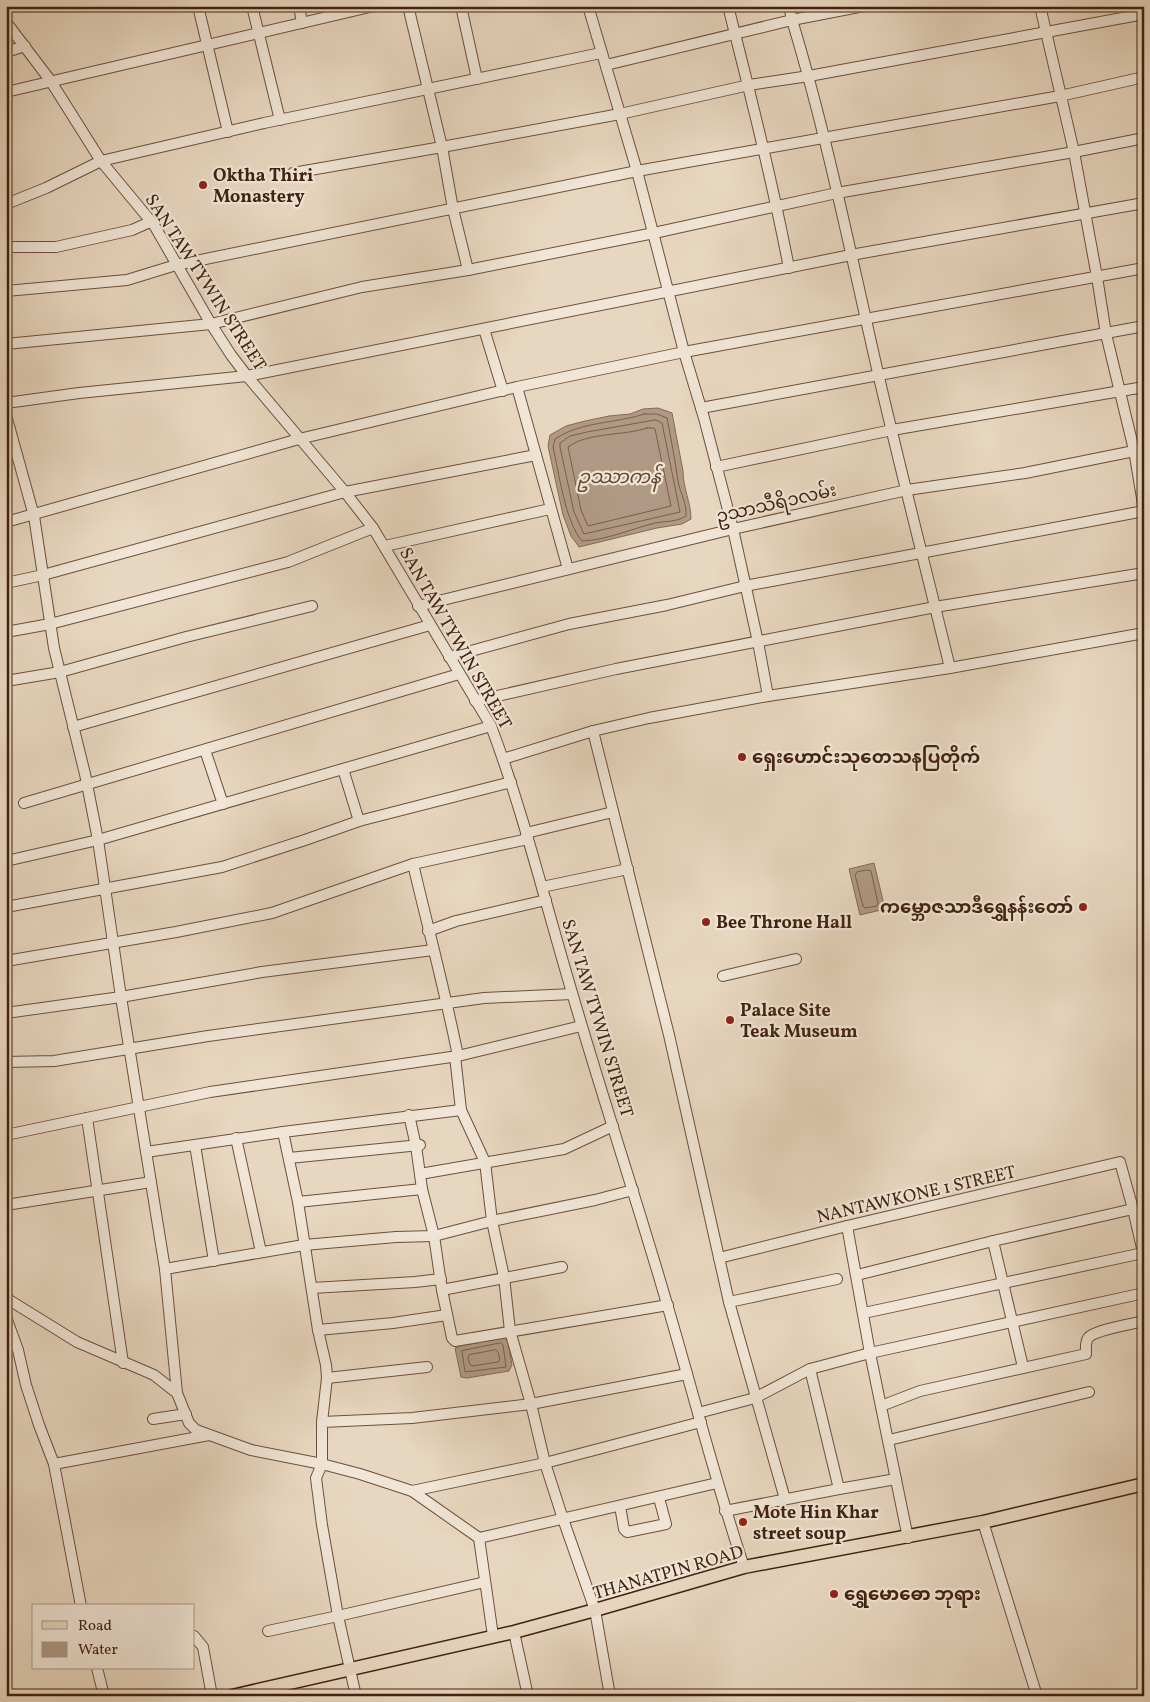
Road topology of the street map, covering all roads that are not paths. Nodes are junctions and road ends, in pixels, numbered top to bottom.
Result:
1 (198, 6) edge
2 (252, 6) edge
3 (299, 6) edge
4 (374, 6) edge
5 (408, 6) edge
6 (461, 6) edge
7 (728, 6) edge
8 (789, 6) edge
9 (864, 6) edge
10 (1040, 6) edge
11 (591, 7) edge
12 (1144, 14) edge
13 (792, 20) junction
14 (6, 22) edge
15 (302, 23) junction
16 (259, 33) junction
17 (735, 33) junction
18 (1046, 33) junction
19 (208, 45) junction
20 (25, 46) junction
21 (6, 52) edge
22 (602, 53) junction
23 (606, 65) junction
24 (809, 76) junction
25 (1144, 77) edge
26 (477, 79) junction
27 (50, 80) junction
28 (749, 85) junction
29 (428, 90) junction
30 (6, 92) edge
31 (1060, 96) junction
32 (620, 114) junction
33 (280, 120) junction
34 (228, 132) junction
35 (825, 137) junction
36 (1144, 138) edge
37 (442, 147) junction
38 (763, 148) junction
39 (1074, 152) junction
40 (101, 161) junction
41 (637, 171) junction
42 (293, 173) dead end
43 (837, 193) junction
44 (1144, 203) edge
45 (6, 204) edge
46 (777, 206) junction
47 (453, 209) junction
48 (1086, 214) junction
49 (150, 222) junction
50 (654, 233) junction
51 (6, 247) edge
52 (851, 255) junction
53 (176, 265) junction
54 (789, 268) junction
55 (1144, 268) edge
56 (468, 270) junction
57 (1097, 277) junction
58 (6, 291) edge
59 (669, 292) junction
60 (866, 318) junction
61 (212, 324) junction
62 (1144, 326) edge
63 (484, 329) junction
64 (1106, 334) junction
65 (6, 344) edge
66 (684, 352) junction
67 (878, 375) junction
68 (247, 376) junction
69 (517, 387) junction
70 (1144, 387) edge
71 (503, 391) junction
72 (1119, 391) junction
73 (6, 403) edge
74 (701, 408) junction
75 (6, 415) edge
76 (892, 430) junction
77 (299, 439) junction
78 (1139, 450) edge
79 (536, 455) junction
80 (716, 467) junction
81 (907, 490) junction
82 (345, 492) junction
83 (550, 509) junction
84 (1144, 511) edge
85 (34, 516) junction
86 (6, 522) edge
87 (373, 528) junction
88 (733, 529) junction
89 (385, 546) junction
90 (922, 554) junction
91 (568, 569) junction
92 (1144, 573) edge
93 (43, 575) junction
94 (6, 583) edge
95 (745, 586) junction
96 (312, 606) dead end
97 (418, 606) junction
98 (936, 607) junction
99 (50, 624) junction
100 (430, 625) junction
101 (6, 632) edge
102 (1144, 633) edge
103 (758, 642) junction
104 (449, 657) junction
105 (950, 668) junction
106 (60, 672) junction
107 (459, 674) junction
108 (6, 680) edge
109 (768, 696) junction
110 (475, 701) junction
111 (490, 726) junction
112 (73, 727) junction
113 (593, 731) junction
114 (204, 750) junction
115 (503, 759) junction
116 (343, 769) junction
117 (511, 782) junction
118 (87, 785) junction
119 (24, 803) dead end
120 (223, 804) junction
121 (613, 812) junction
122 (359, 821) junction
123 (527, 836) junction
124 (98, 840) junction
125 (6, 862) edge
126 (413, 864) junction
127 (628, 869) junction
128 (542, 888) junction
129 (105, 890) junction
130 (546, 900) junction
131 (6, 907) edge
132 (428, 931) junction
133 (112, 943) junction
134 (433, 950) junction
135 (796, 959) dead end
136 (6, 961) edge
137 (723, 976) dead end
138 (572, 994) junction
139 (121, 997) junction
140 (448, 1004) junction
141 (6, 1013) edge
142 (581, 1026) junction
143 (129, 1049) junction
144 (456, 1056) junction
145 (6, 1062) edge
146 (139, 1106) junction
147 (461, 1110) junction
148 (409, 1115) junction
149 (87, 1118) junction
150 (613, 1126) junction
151 (283, 1132) junction
152 (6, 1135) edge
153 (236, 1138) junction
154 (195, 1145) junction
155 (419, 1145) junction
156 (146, 1152) junction
157 (289, 1158) junction
158 (485, 1162) junction
159 (420, 1174) junction
160 (151, 1182) junction
161 (422, 1189) junction
162 (633, 1190) junction
163 (98, 1191) junction
164 (298, 1202) junction
165 (6, 1205) edge
166 (1133, 1209) junction
167 (492, 1221) junction
168 (848, 1226) junction
169 (434, 1236) junction
170 (993, 1241) junction
171 (304, 1245) junction
172 (261, 1252) junction
173 (1143, 1255) edge
174 (719, 1258) junction
175 (214, 1261) junction
176 (562, 1267) dead end
177 (165, 1269) junction
178 (857, 1275) junction
179 (504, 1277) junction
180 (837, 1279) dead end
181 (1003, 1283) junction
182 (441, 1285) junction
183 (312, 1288) junction
184 (1144, 1292) edge
185 (6, 1298) edge
186 (730, 1302) junction
187 (668, 1305) junction
188 (864, 1313) junction
189 (447, 1315) junction
190 (6, 1317) edge
191 (1144, 1321) edge
192 (1012, 1322) junction
193 (318, 1330) junction
194 (510, 1331) junction
195 (870, 1353) junction
196 (124, 1363) junction
197 (427, 1367) dead end
198 (1023, 1367) junction
199 (810, 1369) junction
200 (687, 1374) junction
201 (326, 1378) junction
202 (1089, 1392) dead end
203 (178, 1393) junction
204 (756, 1398) junction
205 (531, 1404) junction
206 (881, 1406) junction
207 (186, 1414) junction
208 (699, 1418) junction
209 (153, 1419) dead end
210 (322, 1422) junction
211 (210, 1435) junction
212 (889, 1440) junction
213 (545, 1463) junction
214 (54, 1464) junction
215 (322, 1464) junction
216 (896, 1479) junction
217 (718, 1483) junction
218 (1144, 1484) edge
219 (839, 1489) junction
220 (412, 1491) junction
221 (659, 1498) junction
222 (784, 1499) junction
223 (620, 1506) junction
224 (725, 1511) junction
225 (563, 1519) junction
226 (983, 1522) junction
227 (479, 1538) junction
228 (908, 1538) junction
229 (744, 1567) junction
230 (485, 1582) junction
231 (81, 1604) edge
232 (595, 1610) junction
233 (338, 1616) junction
234 (268, 1630) dead end
235 (514, 1632) junction
236 (493, 1636) junction
237 (195, 1637) edge
238 (98, 1670) edge
239 (351, 1670) junction
240 (235, 1695) edge
241 (104, 1696) edge
242 (212, 1696) edge
243 (356, 1696) edge
244 (528, 1696) edge
245 (610, 1696) edge
246 (1037, 1696) edge

1 - 19 street
2 - 16 street
3 - 15 street
4 - 15 street
5 - 29 street
6 - 26 street
7 - 17 street
8 - 13 street
9 - 13 street
10 - 18 street
11 - 22 street
12 - 18 street
13 - 17 street
13 - 24 street
14 - 20 street, SAN TAW TYWIN STREET
15 - 16 street
16 - 19 street
16 - 33 street
17 - 23 street
17 - 28 street
18 - 24 street
18 - 31 street
19 - 27 street
19 - 34 street
20 - 21 street
20 - 27 street, SAN TAW TYWIN STREET
22 - 23 street
22 - 26 street
23 - 32 street
24 - 28 street
24 - 35 street
25 - 31 street
26 - 29 street
27 - 30 street
27 - 40 street, SAN TAW TYWIN STREET
28 - 32 street
28 - 38 street
29 - 33 street
29 - 37 street
31 - 35 street
31 - 39 street
32 - 37 street
32 - 41 street
33 - 34 street
34 - 40 street
35 - 38 street
35 - 43 street
36 - 39 street
37 - 42 street
37 - 47 street
38 - 41 street
38 - 46 street
39 - 43 street
39 - 48 street
40 - 45 street
40 - 49 street, SAN TAW TYWIN STREET
41 - 47 street
41 - 50 street
43 - 46 street
43 - 52 street
44 - 48 street
46 - 50 street
46 - 54 street
47 - 53 street
47 - 56 street
48 - 52 street
48 - 57 street
49 - 51 street
49 - 53 street, SAN TAW TYWIN STREET
50 - 56 street
50 - 59 street
52 - 54 street
52 - 60 street
53 - 58 street
53 - 61 street, SAN TAW TYWIN STREET
54 - 59 street
55 - 57 street
56 - 61 street
57 - 60 street
57 - 64 street
59 - 63 street
59 - 66 street
60 - 66 street
60 - 67 street
61 - 65 street
61 - 68 street, SAN TAW TYWIN STREET
62 - 64 street
63 - 68 street
63 - 71 street
64 - 67 street
64 - 72 street
66 - 69 street
66 - 74 street
67 - 74 street
67 - 76 street
68 - 73 street
68 - 77 street, SAN TAW TYWIN STREET
69 - 71 street
69 - 79 street
70 - 72 street
71 - 77 street
72 - 76 street
72 - 78 street
74 - 80 street
75 - 85 street
76 - 80 street
76 - 81 street
77 - 82 street, SAN TAW TYWIN STREET
77 - 85 street
78 - 81 street, ဥသာသီရိ၁လမ်း
78 - 84 street
79 - 82 street
79 - 83 street
80 - 88 street
81 - 88 street, ဥသာသီရိ၁လမ်း
81 - 90 street
82 - 87 street, SAN TAW TYWIN STREET
82 - 93 street
83 - 89 street
83 - 91 street
84 - 90 street
85 - 86 street
85 - 93 street
87 - 89 street, SAN TAW TYWIN STREET
87 - 99 street
88 - 91 street, ဥသာသီရိ၁လမ်း
88 - 95 street
89 - 97 street, SAN TAW TYWIN STREET
90 - 95 street
90 - 98 street
91 - 97 street, ဥသာသီရိ၁လမ်း
92 - 98 street
93 - 94 street
93 - 99 street
95 - 103 street
95 - 104 street
96 - 106 street
97 - 100 street, SAN TAW TYWIN STREET
98 - 103 street
98 - 105 street
99 - 101 street
99 - 106 street
100 - 104 street, SAN TAW TYWIN STREET
100 - 112 street
102 - 105 street
103 - 109 street
103 - 110 street
104 - 107 street, SAN TAW TYWIN STREET
105 - 109 street
106 - 108 street
106 - 112 street
107 - 110 street, SAN TAW TYWIN STREET
107 - 114 street
109 - 113 street
110 - 111 street, SAN TAW TYWIN STREET
111 - 115 street, SAN TAW TYWIN STREET
111 - 116 street
112 - 118 street
113 - 115 street
113 - 121 street
114 - 118 street
114 - 120 street
115 - 117 street, SAN TAW TYWIN STREET
116 - 120 street
116 - 122 street
117 - 122 street
117 - 123 street, SAN TAW TYWIN STREET
118 - 119 street
118 - 124 street
120 - 124 street
121 - 123 street
121 - 127 street
122 - 129 street
123 - 126 street
123 - 128 street, SAN TAW TYWIN STREET
124 - 125 street
124 - 129 street
126 - 132 street
126 - 133 street
127 - 128 street
127 - 174 street
128 - 130 street, SAN TAW TYWIN STREET
129 - 131 street
129 - 133 street
130 - 132 street
130 - 138 street, SAN TAW TYWIN STREET
132 - 134 street
133 - 136 street
133 - 139 street
134 - 139 street
134 - 140 street
135 - 137 street
138 - 140 street
138 - 142 street, SAN TAW TYWIN STREET
139 - 141 street
139 - 143 street
140 - 143 street
140 - 144 street
142 - 144 street
142 - 150 street, SAN TAW TYWIN STREET
143 - 145 street
143 - 146 street
144 - 146 street
144 - 147 street
146 - 149 street
146 - 156 street
147 - 148 street
147 - 158 street
148 - 151 street
148 - 155 street
149 - 152 street
149 - 163 street
150 - 158 street
150 - 162 street, SAN TAW TYWIN STREET
151 - 153 street
151 - 157 street
153 - 154 street
153 - 172 street
154 - 156 street
154 - 175 street
155 - 157 street
155 - 159 street
156 - 160 street
157 - 164 street
158 - 159 street
158 - 167 street
159 - 161 street
160 - 163 street
160 - 177 street
161 - 164 street
161 - 169 street
162 - 167 street
162 - 187 street, SAN TAW TYWIN STREET
163 - 165 street
163 - 196 street
164 - 171 street
166 - 168 street, NANTAWKONE 1 STREET
166 - 170 street
166 - 173 street
167 - 169 street
167 - 179 street
168 - 174 street, NANTAWKONE 1 STREET
168 - 178 street
169 - 171 street
169 - 182 street
170 - 178 street
170 - 181 street
171 - 172 street
171 - 183 street
172 - 175 street
173 - 181 street
174 - 186 street
175 - 177 street
176 - 179 street
177 - 203 street
178 - 188 street
179 - 182 street
179 - 194 street
180 - 186 street
181 - 188 street
181 - 192 street
182 - 183 street
182 - 189 street
183 - 193 street
184 - 192 street
185 - 196 street
186 - 204 street
187 - 194 street
187 - 200 street, SAN TAW TYWIN STREET
188 - 195 street
189 - 193 street
189 - 194 street
190 - 214 street
191 - 198 street
192 - 195 street
192 - 198 street
193 - 201 street
194 - 205 street
195 - 199 street
195 - 206 street
196 - 203 street
197 - 201 street
198 - 206 street
199 - 204 street
199 - 219 street
200 - 205 street
200 - 208 street, SAN TAW TYWIN STREET
201 - 210 street
202 - 212 street
203 - 207 street
204 - 208 street
204 - 222 street
205 - 210 street
205 - 213 street
206 - 212 street
207 - 209 street
207 - 211 street
208 - 213 street
208 - 217 street, SAN TAW TYWIN STREET
210 - 215 street
211 - 214 street
211 - 215 street
212 - 216 street
213 - 220 street
213 - 225 street
214 - 231 street
215 - 220 street
215 - 233 street
216 - 219 street
216 - 228 street
217 - 221 street
217 - 224 street, SAN TAW TYWIN STREET
218 - 226 main road, THANATPIN ROAD
219 - 222 street
220 - 227 street
221 - 223 street
221 - 223 street
222 - 224 street
223 - 225 street
224 - 229 street, SAN TAW TYWIN STREET
225 - 227 street
225 - 232 street
226 - 228 main road, THANATPIN ROAD
226 - 246 street
227 - 230 street
228 - 229 main road, THANATPIN ROAD
229 - 232 main road, THANATPIN ROAD
230 - 233 street
230 - 236 street
232 - 235 main road, THANATPIN ROAD
232 - 245 street
233 - 234 street
233 - 239 street
235 - 236 main road, THANATPIN ROAD
235 - 244 street
236 - 239 main road, THANATPIN ROAD
237 - 242 street
238 - 241 street
239 - 240 main road, THANATPIN ROAD
239 - 243 street

